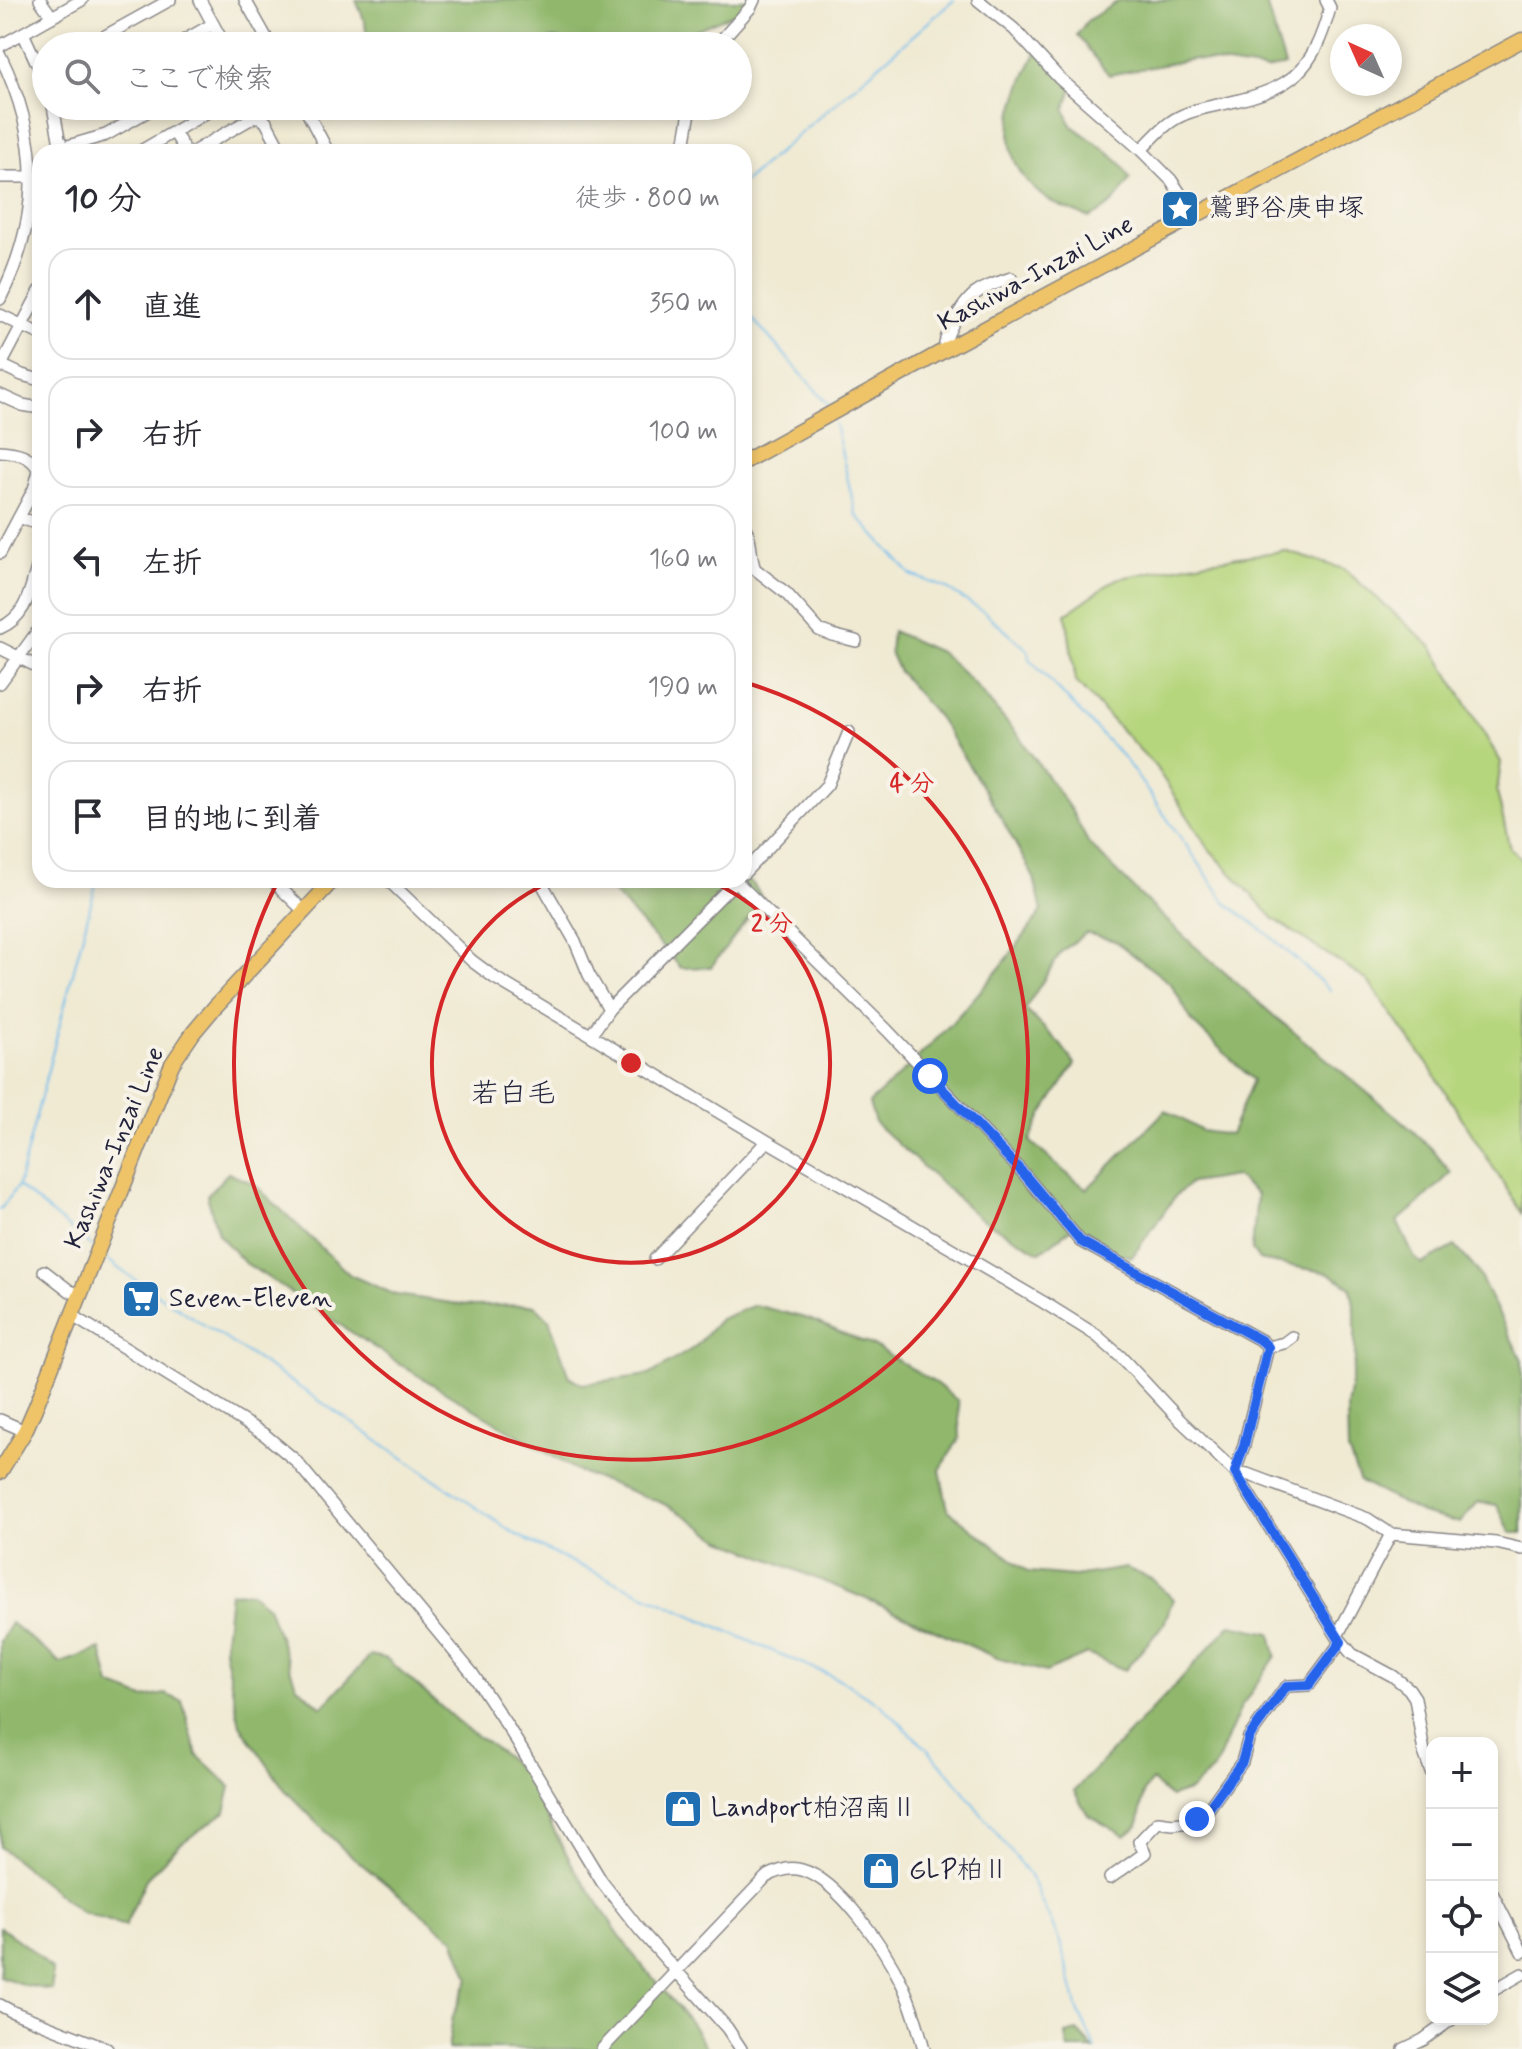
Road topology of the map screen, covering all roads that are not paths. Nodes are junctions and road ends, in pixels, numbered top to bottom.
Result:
1 (40, 0) edge
2 (82, 0) edge
3 (170, 0) edge
4 (200, 0) edge
5 (245, 0) edge
6 (754, 0) edge
7 (978, 0) edge
8 (1326, 0) edge
9 (52, 17) junction
10 (213, 24) junction
11 (112, 32) edge
12 (199, 32) edge
13 (217, 32) edge
14 (263, 32) edge
15 (729, 32) edge
16 (23, 33) junction
17 (1522, 40) edge
18 (0, 46) edge
19 (32, 50) edge
20 (0, 55) edge
21 (56, 120) edge
22 (132, 120) edge
23 (194, 120) edge
24 (249, 120) edge
25 (264, 120) edge
26 (311, 120) edge
27 (689, 120) edge
28 (174, 132) junction
29 (62, 144) edge
30 (75, 144) edge
31 (153, 144) edge
32 (181, 144) edge
33 (207, 144) edge
34 (278, 144) edge
35 (324, 144) edge
36 (684, 144) edge
37 (1141, 150) junction
38 (32, 160) edge
39 (0, 177) edge
40 (32, 178) edge
41 (32, 200) edge
42 (1195, 215) junction
43 (1011, 278) dead end
44 (0, 299) edge
45 (32, 307) edge
46 (0, 315) edge
47 (22, 327) junction
48 (32, 331) edge
49 (945, 350) junction
50 (1, 366) edge
51 (32, 378) edge
52 (0, 395) edge
53 (32, 407) edge
54 (4, 451) edge
55 (752, 458) edge
56 (32, 460) edge
57 (0, 464) edge
58 (32, 493) edge
59 (19, 517) junction
60 (32, 522) edge
61 (0, 553) edge
62 (752, 564) edge
63 (32, 590) edge
64 (0, 628) edge
65 (32, 639) edge
66 (856, 641) dead end
67 (0, 648) edge
68 (19, 657) junction
69 (32, 664) edge
70 (0, 683) edge
71 (849, 732) dead end
72 (752, 865) edge
73 (280, 888) edge
74 (326, 888) edge
75 (396, 888) edge
76 (545, 888) edge
77 (728, 888) edge
78 (744, 888) edge
79 (304, 911) junction
80 (609, 1009) junction
81 (591, 1035) junction
82 (767, 1141) junction
83 (655, 1259) dead end
84 (44, 1271) dead end
85 (81, 1295) junction
86 (73, 1316) junction
87 (1292, 1337) dead end
88 (1268, 1347) junction
89 (0, 1420) edge
90 (25, 1431) junction
91 (0, 1472) edge
92 (1235, 1472) junction
93 (1391, 1534) junction
94 (1522, 1549) edge
95 (1339, 1639) junction
96 (1426, 1758) edge
97 (1110, 1878) dead end
98 (1498, 1905) edge
99 (1522, 1952) edge
100 (676, 1972) junction
101 (1522, 1974) edge
102 (1498, 1988) edge
103 (0, 2005) edge
104 (1444, 2025) edge
105 (107, 2049) edge
106 (602, 2049) edge
107 (741, 2049) edge
108 (924, 2049) edge
109 (1404, 2049) edge

1 - 9 street
2 - 9 street
3 - 11 street
4 - 10 street
5 - 14 street
6 - 15 street
7 - 37 street
8 - 37 street
9 - 16 street
10 - 12 street
10 - 13 street
16 - 18 street
16 - 19 street
17 - 42 main road, Kashiwa-Inzai Line
20 - 38 street
21 - 29 street
22 - 30 street
23 - 28 street
24 - 33 street
25 - 34 street
26 - 35 street
27 - 36 street
28 - 31 street
28 - 32 street
37 - 42 street
39 - 40 street
41 - 44 street
42 - 49 main road, Kashiwa-Inzai Line
43 - 49 street
45 - 47 street
46 - 47 street
47 - 48 street
47 - 50 street
49 - 55 main road, Kashiwa-Inzai Line
50 - 51 street
52 - 53 street
54 - 56 street
54 - 57 street
58 - 59 street
59 - 60 street
59 - 61 street
62 - 66 street
63 - 64 street
65 - 68 street
67 - 68 street
68 - 69 street
68 - 70 street
71 - 72 street
73 - 79 street
74 - 79 main road, Kashiwa-Inzai Line
75 - 81 street
76 - 80 street
77 - 80 street
78 - 88 street
79 - 85 main road, Kashiwa-Inzai Line
80 - 81 street
81 - 82 street
82 - 83 street
82 - 92 street
84 - 85 street
85 - 86 main road, Kashiwa-Inzai Line
86 - 90 main road, Kashiwa-Inzai Line
86 - 100 street
87 - 88 street
88 - 92 street
89 - 90 street
90 - 91 main road, Kashiwa-Inzai Line
92 - 93 street
92 - 95 street
93 - 94 street
93 - 95 street
95 - 96 street
95 - 97 street
98 - 99 street
100 - 106 street
100 - 107 street
100 - 108 street
101 - 102 street
103 - 105 street
104 - 109 street

